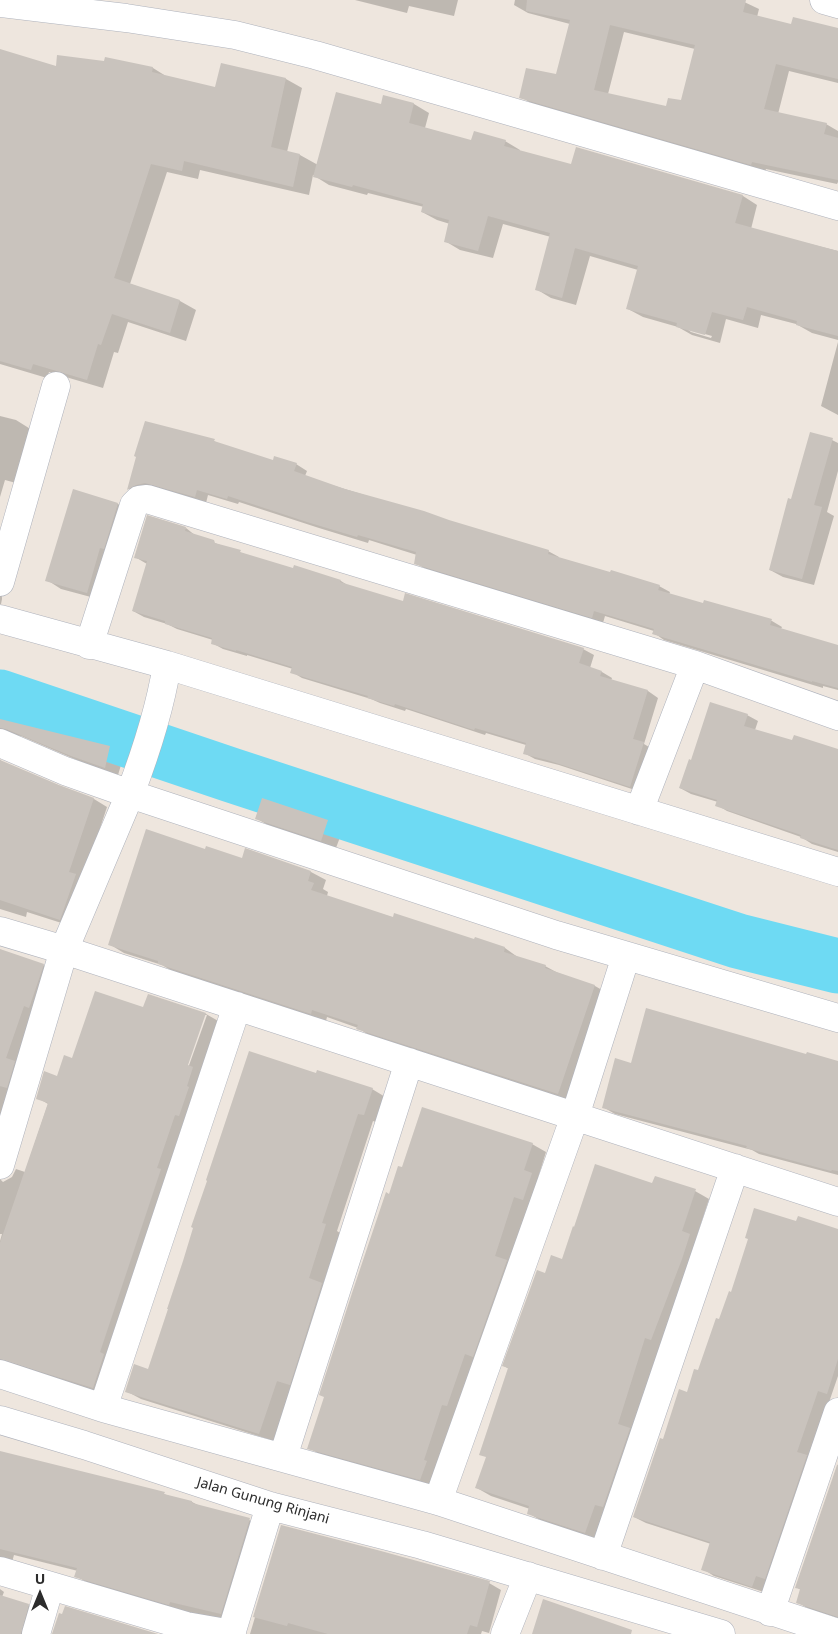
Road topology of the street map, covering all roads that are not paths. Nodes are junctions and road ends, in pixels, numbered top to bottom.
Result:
1 (824, 0) edge
2 (0, 3) edge
3 (838, 4) edge
4 (838, 206) edge
5 (56, 386) dead end
6 (0, 582) edge
7 (0, 619) edge
8 (89, 645) junction
9 (695, 666) junction
10 (165, 678) junction
11 (838, 716) edge
12 (0, 743) edge
13 (130, 794) junction
14 (640, 811) junction
15 (838, 872) edge
16 (0, 931) edge
17 (64, 950) junction
18 (626, 956) junction
19 (237, 1006) junction
20 (838, 1018) edge
21 (409, 1062) junction
22 (575, 1116) junction
23 (2, 1150) edge
24 (734, 1168) junction
25 (838, 1202) edge
26 (0, 1374) edge
27 (103, 1408) junction
28 (838, 1412) edge
29 (0, 1420) edge
30 (283, 1457) junction
31 (438, 1501) junction
32 (270, 1506) junction
33 (603, 1556) junction
34 (0, 1571) edge
35 (528, 1576) junction
36 (50, 1586) junction
37 (770, 1612) junction
38 (185, 1630) edge
39 (36, 1634) edge
40 (232, 1634) edge
41 (505, 1634) edge
42 (720, 1634) edge
43 (838, 1634) edge

1 - 3 street
2 - 4 street
5 - 6 street
7 - 8 street
8 - 9 street
8 - 10 street
9 - 11 street
9 - 14 street
10 - 13 street
10 - 14 street
12 - 13 street
13 - 17 street
13 - 18 street
14 - 15 street
16 - 17 street
17 - 19 street
17 - 23 street
18 - 20 street
18 - 22 street
19 - 21 street
19 - 27 street
21 - 22 street
21 - 30 street
22 - 24 street
22 - 31 street
24 - 25 street
24 - 33 street
26 - 27 street
27 - 30 street
28 - 37 street
29 - 32 street, Jalan Gunung Rinjani
30 - 31 street
31 - 33 street
32 - 35 street, Jalan Gunung Rinjani
32 - 40 street
33 - 37 street
34 - 36 street
35 - 41 street
35 - 42 street, Jalan Gunung Rinjani
36 - 38 street
36 - 39 street
37 - 43 street
38 - 40 street

